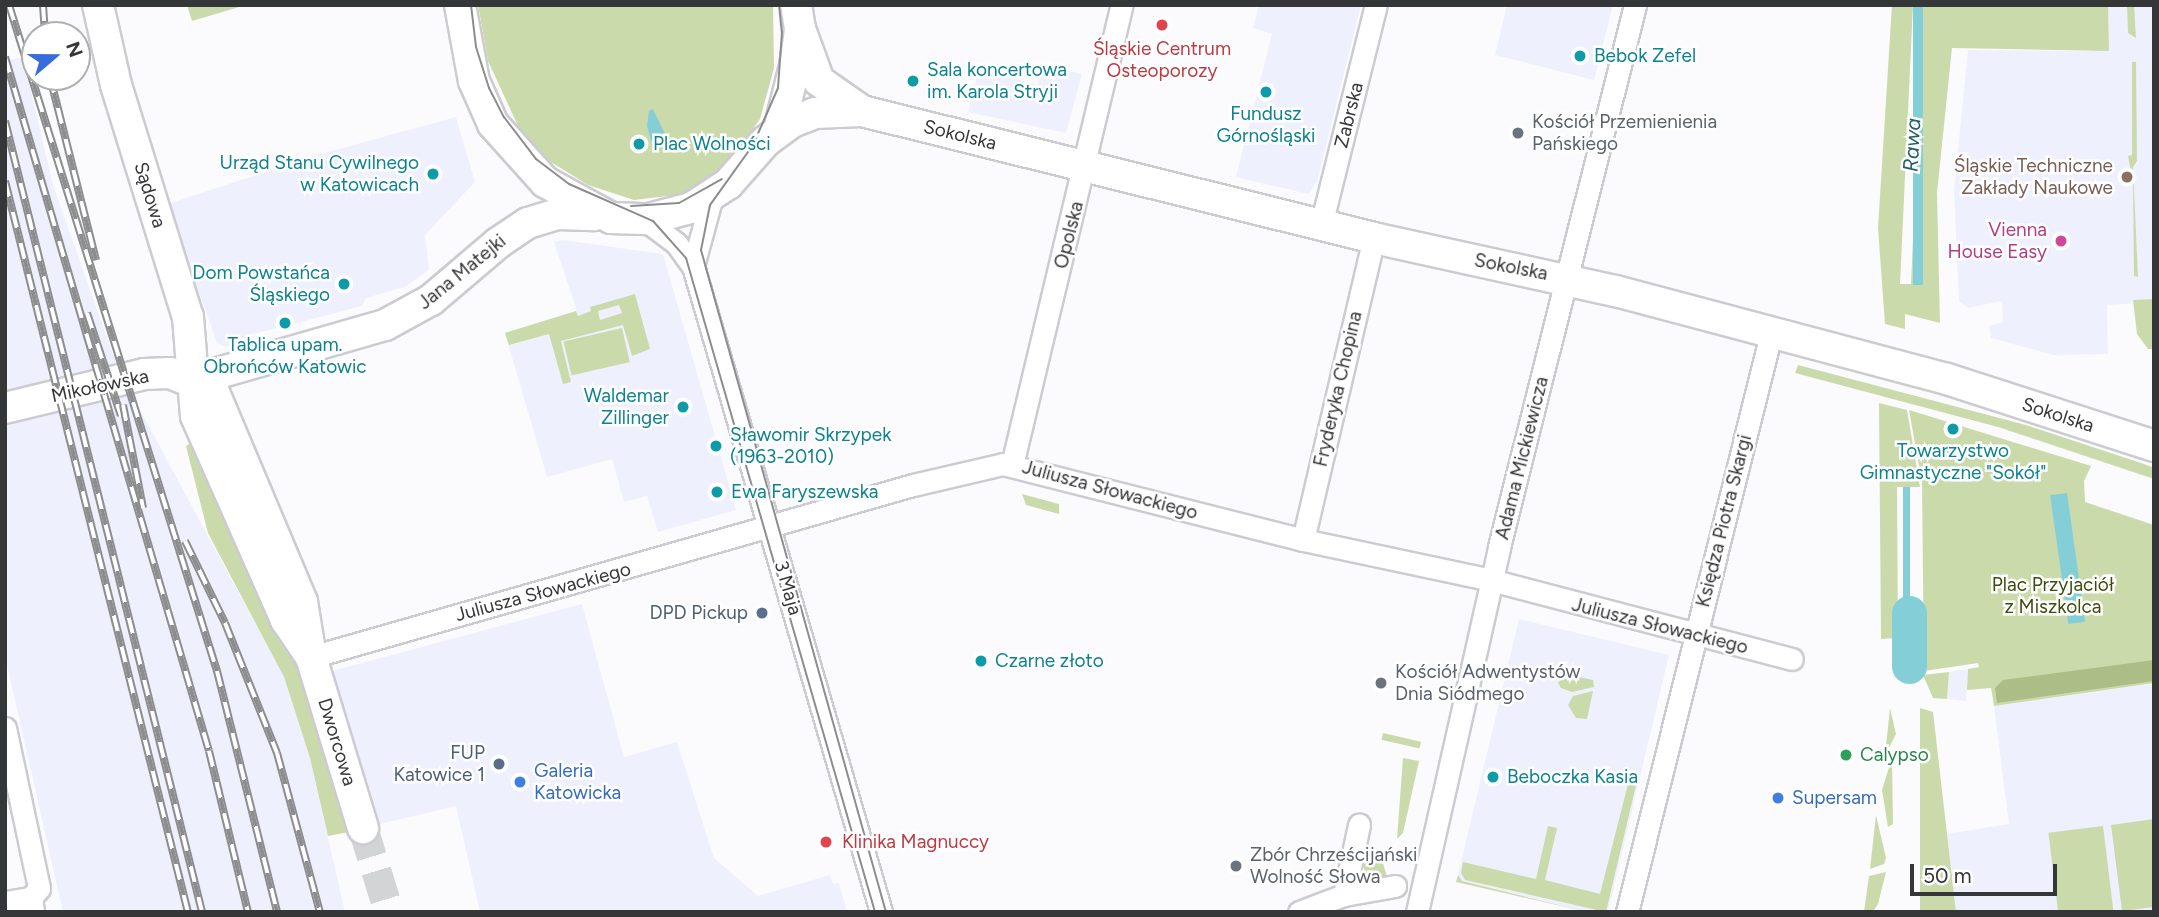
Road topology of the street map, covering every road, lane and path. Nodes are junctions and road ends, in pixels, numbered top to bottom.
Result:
1 (460, 5) edge
2 (1122, 5) edge
3 (1377, 5) edge
4 (1636, 5) edge
5 (98, 8) edge
6 (798, 17) edge
7 (862, 111) junction
8 (779, 130) junction
9 (1084, 166) junction
10 (712, 196) junction
11 (611, 218) junction
12 (644, 219) junction
13 (1321, 225) junction
14 (1374, 238) junction
15 (694, 266) junction
16 (1567, 279) junction
17 (1772, 334) junction
18 (194, 380) junction
19 (5, 408) edge
20 (2154, 446) edge
21 (1012, 464) junction
22 (771, 528) junction
23 (1303, 540) junction
24 (1491, 580) junction
25 (1695, 634) junction
26 (312, 657) junction
27 (1792, 659) dead end
28 (5, 728) edge
29 (1359, 825) dead end
30 (363, 828) tunnel mouth
31 (1395, 887) dead end
32 (1344, 895) junction
33 (5, 902) edge
34 (32, 905) edge
35 (1419, 908) edge
36 (881, 912) edge
37 (1299, 912) edge
38 (1627, 912) edge

1 - 11 street
2 - 9 street, Opolska
3 - 13 street, Zabrska
4 - 16 street, Adama Mickiewicza
5 - 18 street, Sądowa
6 - 7 street, Sokolska
6 - 8 street
7 - 8 street, Sokolska
7 - 9 street, Sokolska
8 - 10 street
9 - 13 street, Sokolska
9 - 21 street, Opolska
10 - 12 street
10 - 15 street
11 - 12 street
11 - 18 street, Jana Matejki
12 - 15 street, 3 Maja
13 - 14 street, Sokolska
14 - 16 street, Sokolska
14 - 23 street, Fryderyka Chopina
15 - 22 street, 3 Maja
16 - 17 street, Sokolska
16 - 24 street, Adama Mickiewicza
17 - 20 street, Sokolska
17 - 25 street, Księdza Piotra Skargi
18 - 19 street, Mikołowska
18 - 26 street
21 - 22 street, Juliusza Słowackiego
21 - 23 street, Juliusza Słowackiego
22 - 26 street, Juliusza Słowackiego
22 - 36 street, 3 Maja
23 - 24 street, Juliusza Słowackiego
24 - 25 street, Juliusza Słowackiego
24 - 35 street, Adama Mickiewicza
25 - 27 street, Juliusza Słowackiego
25 - 38 street, Księdza Piotra Skargi
26 - 30 street, Dworcowa
28 - 34 street
29 - 32 street
31 - 32 street
32 - 37 street
33 - 34 street

